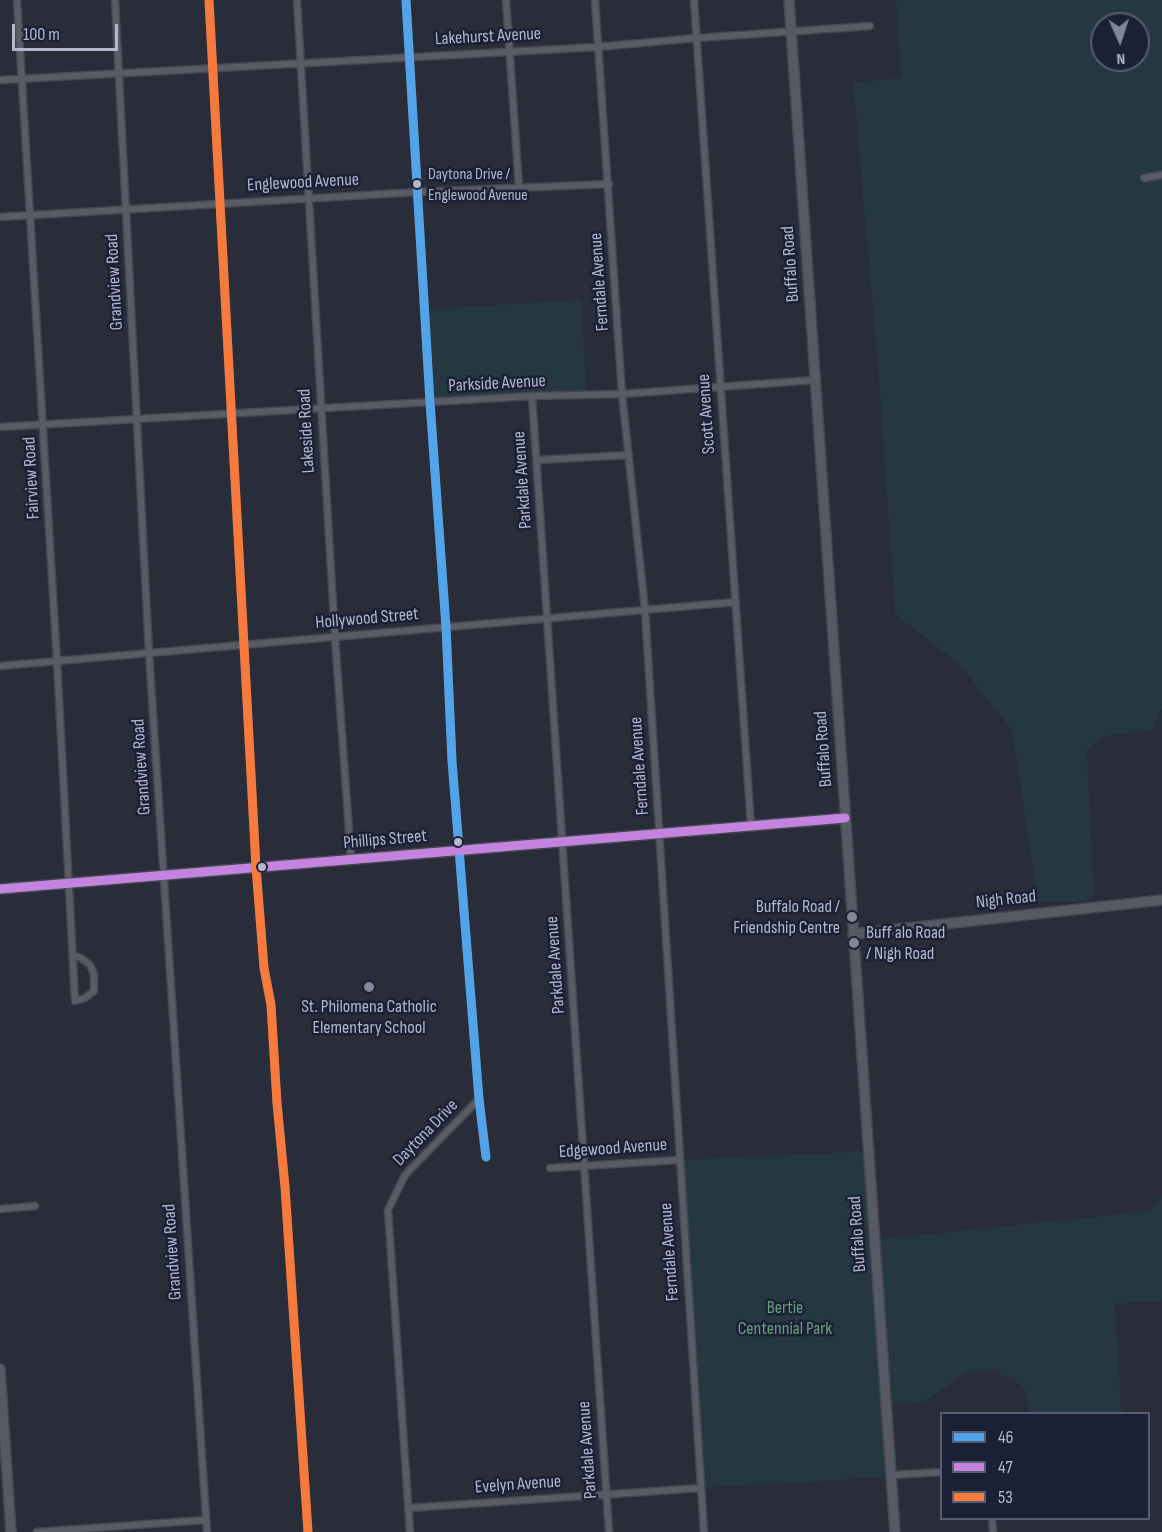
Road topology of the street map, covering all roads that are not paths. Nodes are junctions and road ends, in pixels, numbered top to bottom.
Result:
1 (17, 0) edge
2 (115, 0) edge
3 (209, 0) edge
4 (297, 0) edge
5 (406, 0) edge
6 (506, 0) edge
7 (595, 0) edge
8 (694, 0) edge
9 (789, 0) edge
10 (870, 26) dead end
11 (792, 32) junction
12 (697, 38) junction
13 (597, 47) junction
14 (510, 50) junction
15 (409, 56) junction
16 (300, 63) junction
17 (213, 68) junction
18 (119, 73) junction
19 (22, 79) junction
20 (0, 80) edge
21 (1162, 175) edge
22 (1144, 178) dead end
23 (609, 184) junction
24 (519, 187) junction
25 (417, 192) junction
26 (309, 198) junction
27 (220, 203) junction
28 (126, 209) junction
29 (30, 215) junction
30 (0, 217) edge
31 (815, 380) junction
32 (720, 386) junction
33 (622, 394) junction
34 (532, 396) junction
35 (430, 402) junction
36 (321, 409) junction
37 (231, 414) junction
38 (137, 419) junction
39 (43, 425) junction
40 (0, 428) edge
41 (629, 455) junction
42 (537, 460) junction
43 (736, 602) junction
44 (645, 610) junction
45 (547, 618) junction
46 (446, 627) junction
47 (335, 637) junction
48 (244, 644) junction
49 (149, 653) junction
50 (57, 661) junction
51 (0, 666) edge
52 (845, 818) junction
53 (751, 826) junction
54 (659, 834) junction
55 (563, 841) junction
56 (459, 851) junction
57 (351, 859) junction
58 (256, 867) junction
59 (164, 875) junction
60 (70, 883) junction
61 (0, 889) edge
62 (1162, 900) edge
63 (853, 934) junction
64 (73, 955) junction
65 (479, 1099) junction
66 (486, 1157) dead end
67 (679, 1160) junction
68 (584, 1167) junction
69 (550, 1168) dead end
70 (35, 1206) dead end
71 (0, 1209) edge
72 (0, 1370) edge
73 (940, 1472) edge
74 (892, 1475) junction
75 (701, 1488) junction
76 (606, 1495) junction
77 (409, 1508) junction
78 (206, 1520) junction
79 (11, 1532) edge
80 (37, 1532) edge
81 (207, 1532) edge
82 (308, 1532) edge
83 (410, 1532) edge
84 (609, 1532) edge
85 (704, 1532) edge
86 (895, 1532) edge

1 - 19 street, Fairview Road
2 - 18 street, Grandview Road
3 - 17 street
4 - 16 street, Lakeside Road
5 - 15 street, Daytona Drive
6 - 14 street
7 - 13 street, Ferndale Avenue
8 - 12 street, Scott Avenue
9 - 11 street, Buffalo Road
10 - 11 street, Lakehurst Avenue
11 - 12 street, Lakehurst Avenue
11 - 31 street, Buffalo Road
12 - 13 street, Lakehurst Avenue
12 - 32 street, Scott Avenue
13 - 14 street, Lakehurst Avenue
13 - 23 street, Ferndale Avenue
14 - 15 street, Lakehurst Avenue
14 - 24 street
15 - 16 street, Lakehurst Avenue
15 - 25 street, Daytona Drive
16 - 17 street, Lakehurst Avenue
16 - 26 street, Lakeside Road
17 - 18 street, Lakehurst Avenue
17 - 27 street
18 - 19 street, Lakehurst Avenue
18 - 28 street, Grandview Road
19 - 20 street, Lakehurst Avenue
19 - 29 street, Fairview Road
21 - 22 street
23 - 24 street, Englewood Avenue
23 - 33 street, Ferndale Avenue
24 - 25 street, Englewood Avenue
25 - 26 street, Englewood Avenue
25 - 35 street, Daytona Drive
26 - 27 street, Englewood Avenue
26 - 36 street, Lakeside Road
27 - 28 street, Englewood Avenue
27 - 37 street
28 - 29 street, Englewood Avenue
28 - 38 street, Grandview Road
29 - 30 street, Englewood Avenue
29 - 39 street, Fairview Road
31 - 32 street, Parkside Avenue
31 - 52 street, Buffalo Road
32 - 33 street, Parkside Avenue
32 - 43 street, Scott Avenue
33 - 34 street, Parkside Avenue
33 - 41 street, Ferndale Avenue
34 - 35 street, Parkside Avenue
34 - 42 street, Parkdale Avenue
35 - 36 street, Parkside Avenue
35 - 46 street, Daytona Drive
36 - 37 street, Parkside Avenue
36 - 47 street, Lakeside Road
37 - 38 street, Parkside Avenue
37 - 48 street
38 - 39 street, Parkside Avenue
38 - 49 street, Grandview Road
39 - 40 street, Parkside Avenue
39 - 50 street, Fairview Road
41 - 42 street
41 - 44 street, Ferndale Avenue
42 - 45 street, Parkdale Avenue
43 - 44 street, Hollywood Street
43 - 53 street, Scott Avenue
44 - 45 street, Hollywood Street
44 - 54 street, Ferndale Avenue
45 - 46 street, Hollywood Street
45 - 55 street, Parkdale Avenue
46 - 47 street, Hollywood Street
46 - 56 street, Daytona Drive
47 - 48 street, Hollywood Street
47 - 57 street, Lakeside Road
48 - 49 street, Hollywood Street
48 - 58 street
49 - 50 street, Hollywood Street
49 - 59 street, Grandview Road
50 - 51 street, Hollywood Street
50 - 60 street, Fairview Road
52 - 53 street, Phillips Street
52 - 63 street, Buffalo Road
53 - 54 street, Phillips Street
54 - 55 street, Phillips Street
54 - 67 street, Ferndale Avenue
55 - 56 street, Phillips Street
55 - 68 street, Parkdale Avenue
56 - 57 street, Phillips Street
56 - 65 street, Daytona Drive
57 - 58 street, Phillips Street
58 - 59 street, Phillips Street
58 - 82 street
59 - 60 street, Phillips Street
59 - 78 street, Grandview Road
60 - 61 street, Phillips Street
60 - 64 street, Fairview Road
62 - 63 street, Nigh Road
63 - 74 street, Buffalo Road
64 - 64 street, Fairview Road
65 - 66 street
65 - 77 street, Daytona Drive
67 - 68 street, Edgewood Avenue
67 - 75 street, Ferndale Avenue
68 - 69 street, Edgewood Avenue
68 - 76 street, Parkdale Avenue
70 - 71 street
72 - 79 street
73 - 74 street
74 - 86 street, Buffalo Road
75 - 76 street, Evelyn Avenue
75 - 85 street, Ferndale Avenue
76 - 77 street, Evelyn Avenue
76 - 84 street, Parkdale Avenue
77 - 83 street, Daytona Drive
78 - 80 street
78 - 81 street, Grandview Road

